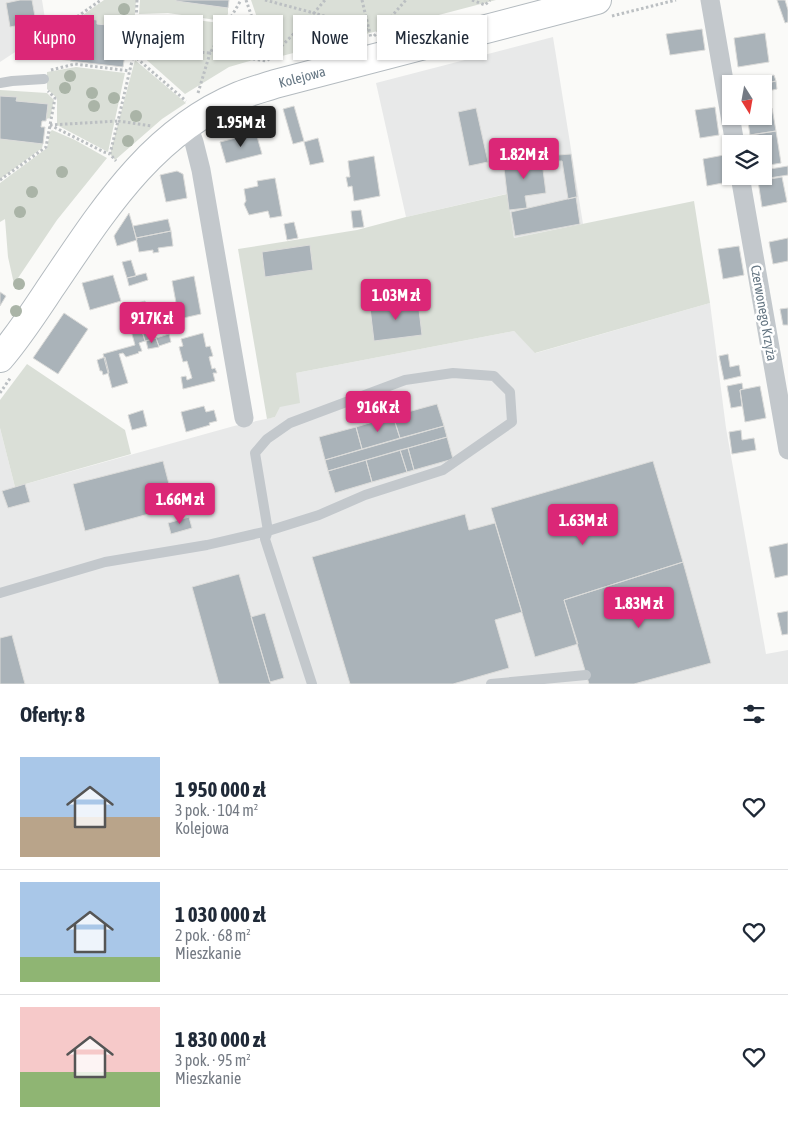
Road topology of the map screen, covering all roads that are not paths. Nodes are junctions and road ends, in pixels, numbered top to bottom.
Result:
1 (710, 0) edge
2 (601, 9) edge
3 (46, 75) road end
4 (0, 83) edge
5 (188, 114) junction
6 (732, 135) edge
7 (742, 185) edge
8 (1, 355) edge
9 (244, 418) dead end
10 (785, 420) edge
11 (788, 450) edge
12 (268, 531) junction
13 (0, 593) edge
14 (586, 675) dead end
15 (312, 684) edge
16 (490, 684) edge

1 - 6 street
2 - 5 street, Kolejowa
3 - 4 lane
5 - 8 street, Kolejowa
5 - 9 street
7 - 10 street, Czerwonego Krzyża
10 - 11 street, Czerwonego Krzyża
12 - 12 lane
12 - 13 lane
12 - 15 lane
14 - 16 lane

